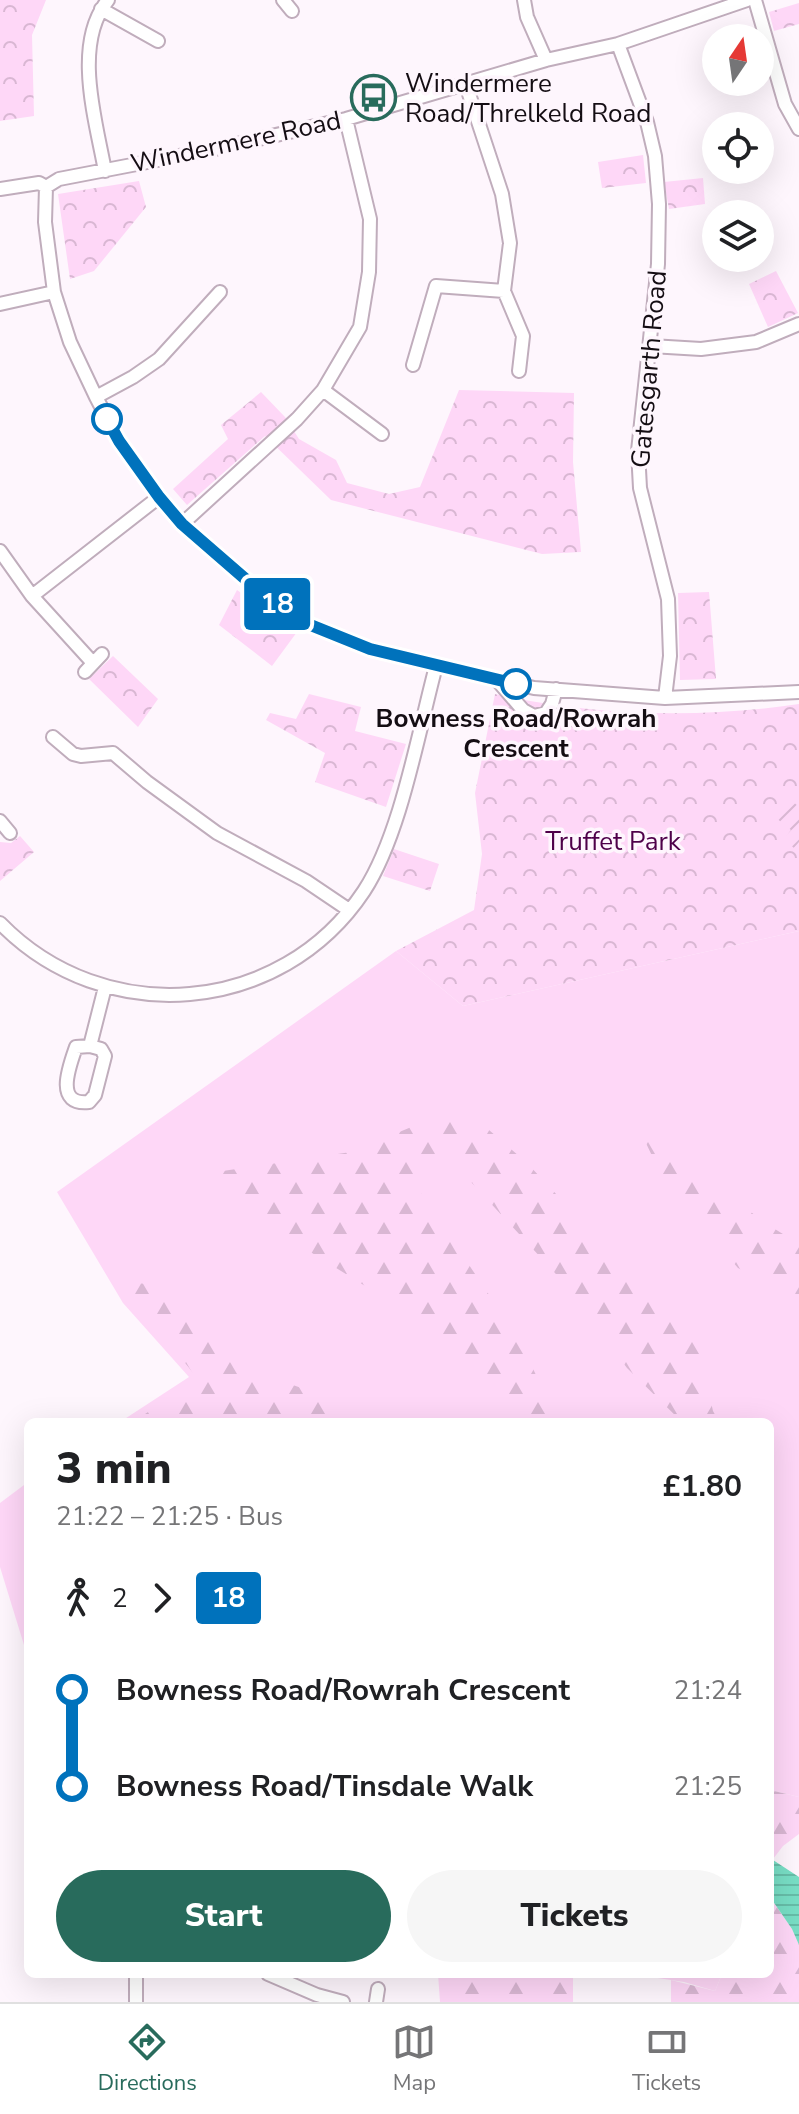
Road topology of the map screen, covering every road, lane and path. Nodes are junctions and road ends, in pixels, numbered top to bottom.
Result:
1 (283, 0) edge
2 (524, 0) edge
3 (747, 0) edge
4 (755, 0) edge
5 (105, 4) edge
6 (292, 11) dead end
7 (158, 41) dead end
8 (618, 44) junction
9 (546, 60) junction
10 (466, 85) junction
11 (346, 119) junction
12 (797, 123) edge
13 (105, 171) junction
14 (46, 187) junction
15 (0, 189) edge
16 (504, 291) junction
17 (54, 292) junction
18 (220, 292) dead end
19 (0, 304) edge
20 (799, 324) edge
21 (651, 346) junction
22 (413, 365) dead end
23 (519, 371) dead end
24 (323, 390) junction
25 (96, 397) junction
26 (382, 434) dead end
27 (159, 497) junction
28 (182, 524) junction
29 (0, 551) edge
30 (32, 596) junction
31 (93, 663) dead end
32 (436, 666) junction
33 (497, 680) junction
34 (556, 689) junction
35 (799, 692) edge
36 (665, 698) junction
37 (53, 737) dead end
38 (349, 910) junction
39 (0, 923) edge
40 (105, 987) junction
41 (90, 1046) junction
42 (136, 1978) edge
43 (277, 1978) edge
44 (136, 2002) edge
45 (343, 2002) edge

1 - 6 street
2 - 9 street
3 - 8 street, Windermere Road
4 - 12 street
5 - 7 street
5 - 13 street
8 - 9 street, Windermere Road
8 - 21 street, Gatesgarth Road
9 - 10 street, Windermere Road
10 - 11 street, Windermere Road
10 - 16 street
11 - 13 street, Windermere Road
11 - 24 street
13 - 14 street, Windermere Road
14 - 15 street, Windermere Road
14 - 17 street
16 - 22 street
16 - 23 street
17 - 19 street
17 - 25 street
18 - 25 street
20 - 21 street
21 - 36 street, Gatesgarth Road
24 - 26 street
24 - 28 street
25 - 27 street
27 - 28 street
27 - 30 street
28 - 32 street
29 - 30 street
30 - 31 street
32 - 33 street
32 - 38 street
33 - 34 street
33 - 34 street
34 - 36 street
35 - 36 street
37 - 38 street
38 - 40 street
39 - 40 street
40 - 41 street
41 - 41 street
42 - 44 street
43 - 45 street

